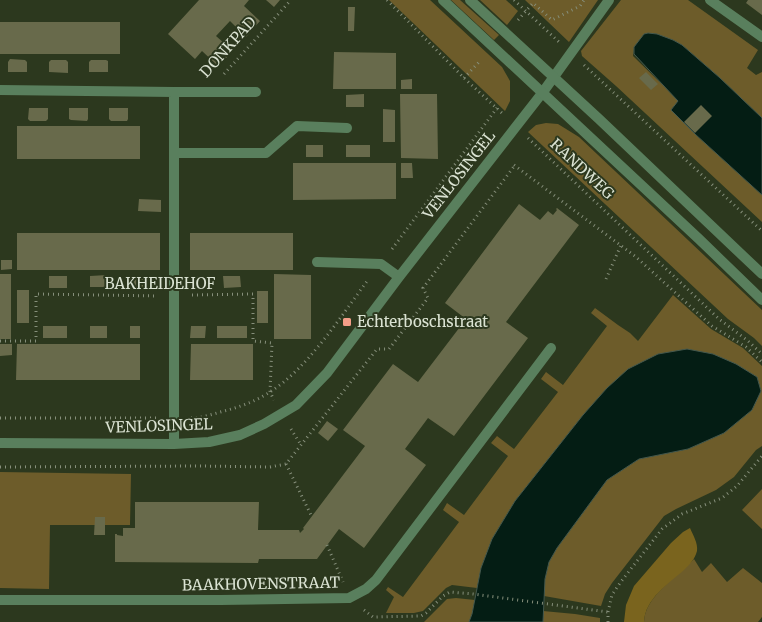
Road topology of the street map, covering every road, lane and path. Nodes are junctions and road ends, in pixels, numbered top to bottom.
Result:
1 (291, 0) edge
2 (386, 0) edge
3 (443, 0) edge
4 (470, 0) edge
5 (514, 0) edge
6 (609, 0) edge
7 (710, 0) edge
8 (762, 37) edge
9 (571, 54) junction
10 (554, 77) junction
11 (0, 90) edge
12 (174, 92) junction
13 (207, 92) junction
14 (256, 92) dead end
15 (542, 92) junction
16 (496, 108) junction
17 (516, 126) junction
18 (347, 128) dead end
19 (478, 133) junction
20 (499, 148) junction
21 (174, 153) junction
22 (515, 165) junction
23 (762, 231) edge
24 (621, 245) junction
25 (317, 262) dead end
26 (381, 264) junction
27 (762, 274) edge
28 (399, 277) junction
29 (606, 279) dead end
30 (175, 296) junction
31 (762, 300) edge
32 (0, 341) edge
33 (551, 348) dead end
34 (762, 354) edge
35 (762, 362) edge
36 (270, 392) junction
37 (0, 418) edge
38 (174, 418) junction
39 (0, 443) edge
40 (174, 444) junction
41 (762, 456) edge
42 (286, 464) junction
43 (0, 467) edge
44 (312, 517) dead end
45 (328, 545) dead end
46 (349, 598) junction
47 (0, 600) edge
48 (608, 612) junction
49 (608, 622) edge

1 - 13 path, DONKPAD
2 - 16 path, RANDWEG
3 - 15 street, RANDWEG
4 - 10 street
5 - 9 path
6 - 9 street
7 - 8 street
9 - 10 street
9 - 23 path
10 - 15 street
10 - 27 street
11 - 12 street
12 - 13 street, DONKPAD
12 - 21 street
13 - 14 street, DONKPAD
15 - 17 street, VENLOSINGEL
15 - 31 street, RANDWEG
16 - 17 path, RANDWEG
16 - 19 path, VENLOSINGEL
17 - 20 street, VENLOSINGEL
17 - 34 path, RANDWEG
18 - 21 street
19 - 20 path
19 - 26 path, VENLOSINGEL
20 - 22 path
20 - 28 street, VENLOSINGEL
21 - 30 street
22 - 24 path
22 - 42 path
24 - 29 path
24 - 35 path
25 - 26 street
26 - 28 street
26 - 36 path, VENLOSINGEL
28 - 40 street, VENLOSINGEL
30 - 32 path, BAKHEIDEHOF
30 - 36 path, BAKHEIDEHOF
30 - 38 street
33 - 46 street, BAAKHOVENSTRAAT
36 - 38 path, VENLOSINGEL
37 - 38 path, VENLOSINGEL
38 - 40 street
39 - 40 street, VENLOSINGEL
41 - 48 path
42 - 43 path
42 - 44 path
45 - 46 path
46 - 47 street, BAAKHOVENSTRAAT
46 - 48 path
48 - 49 path

